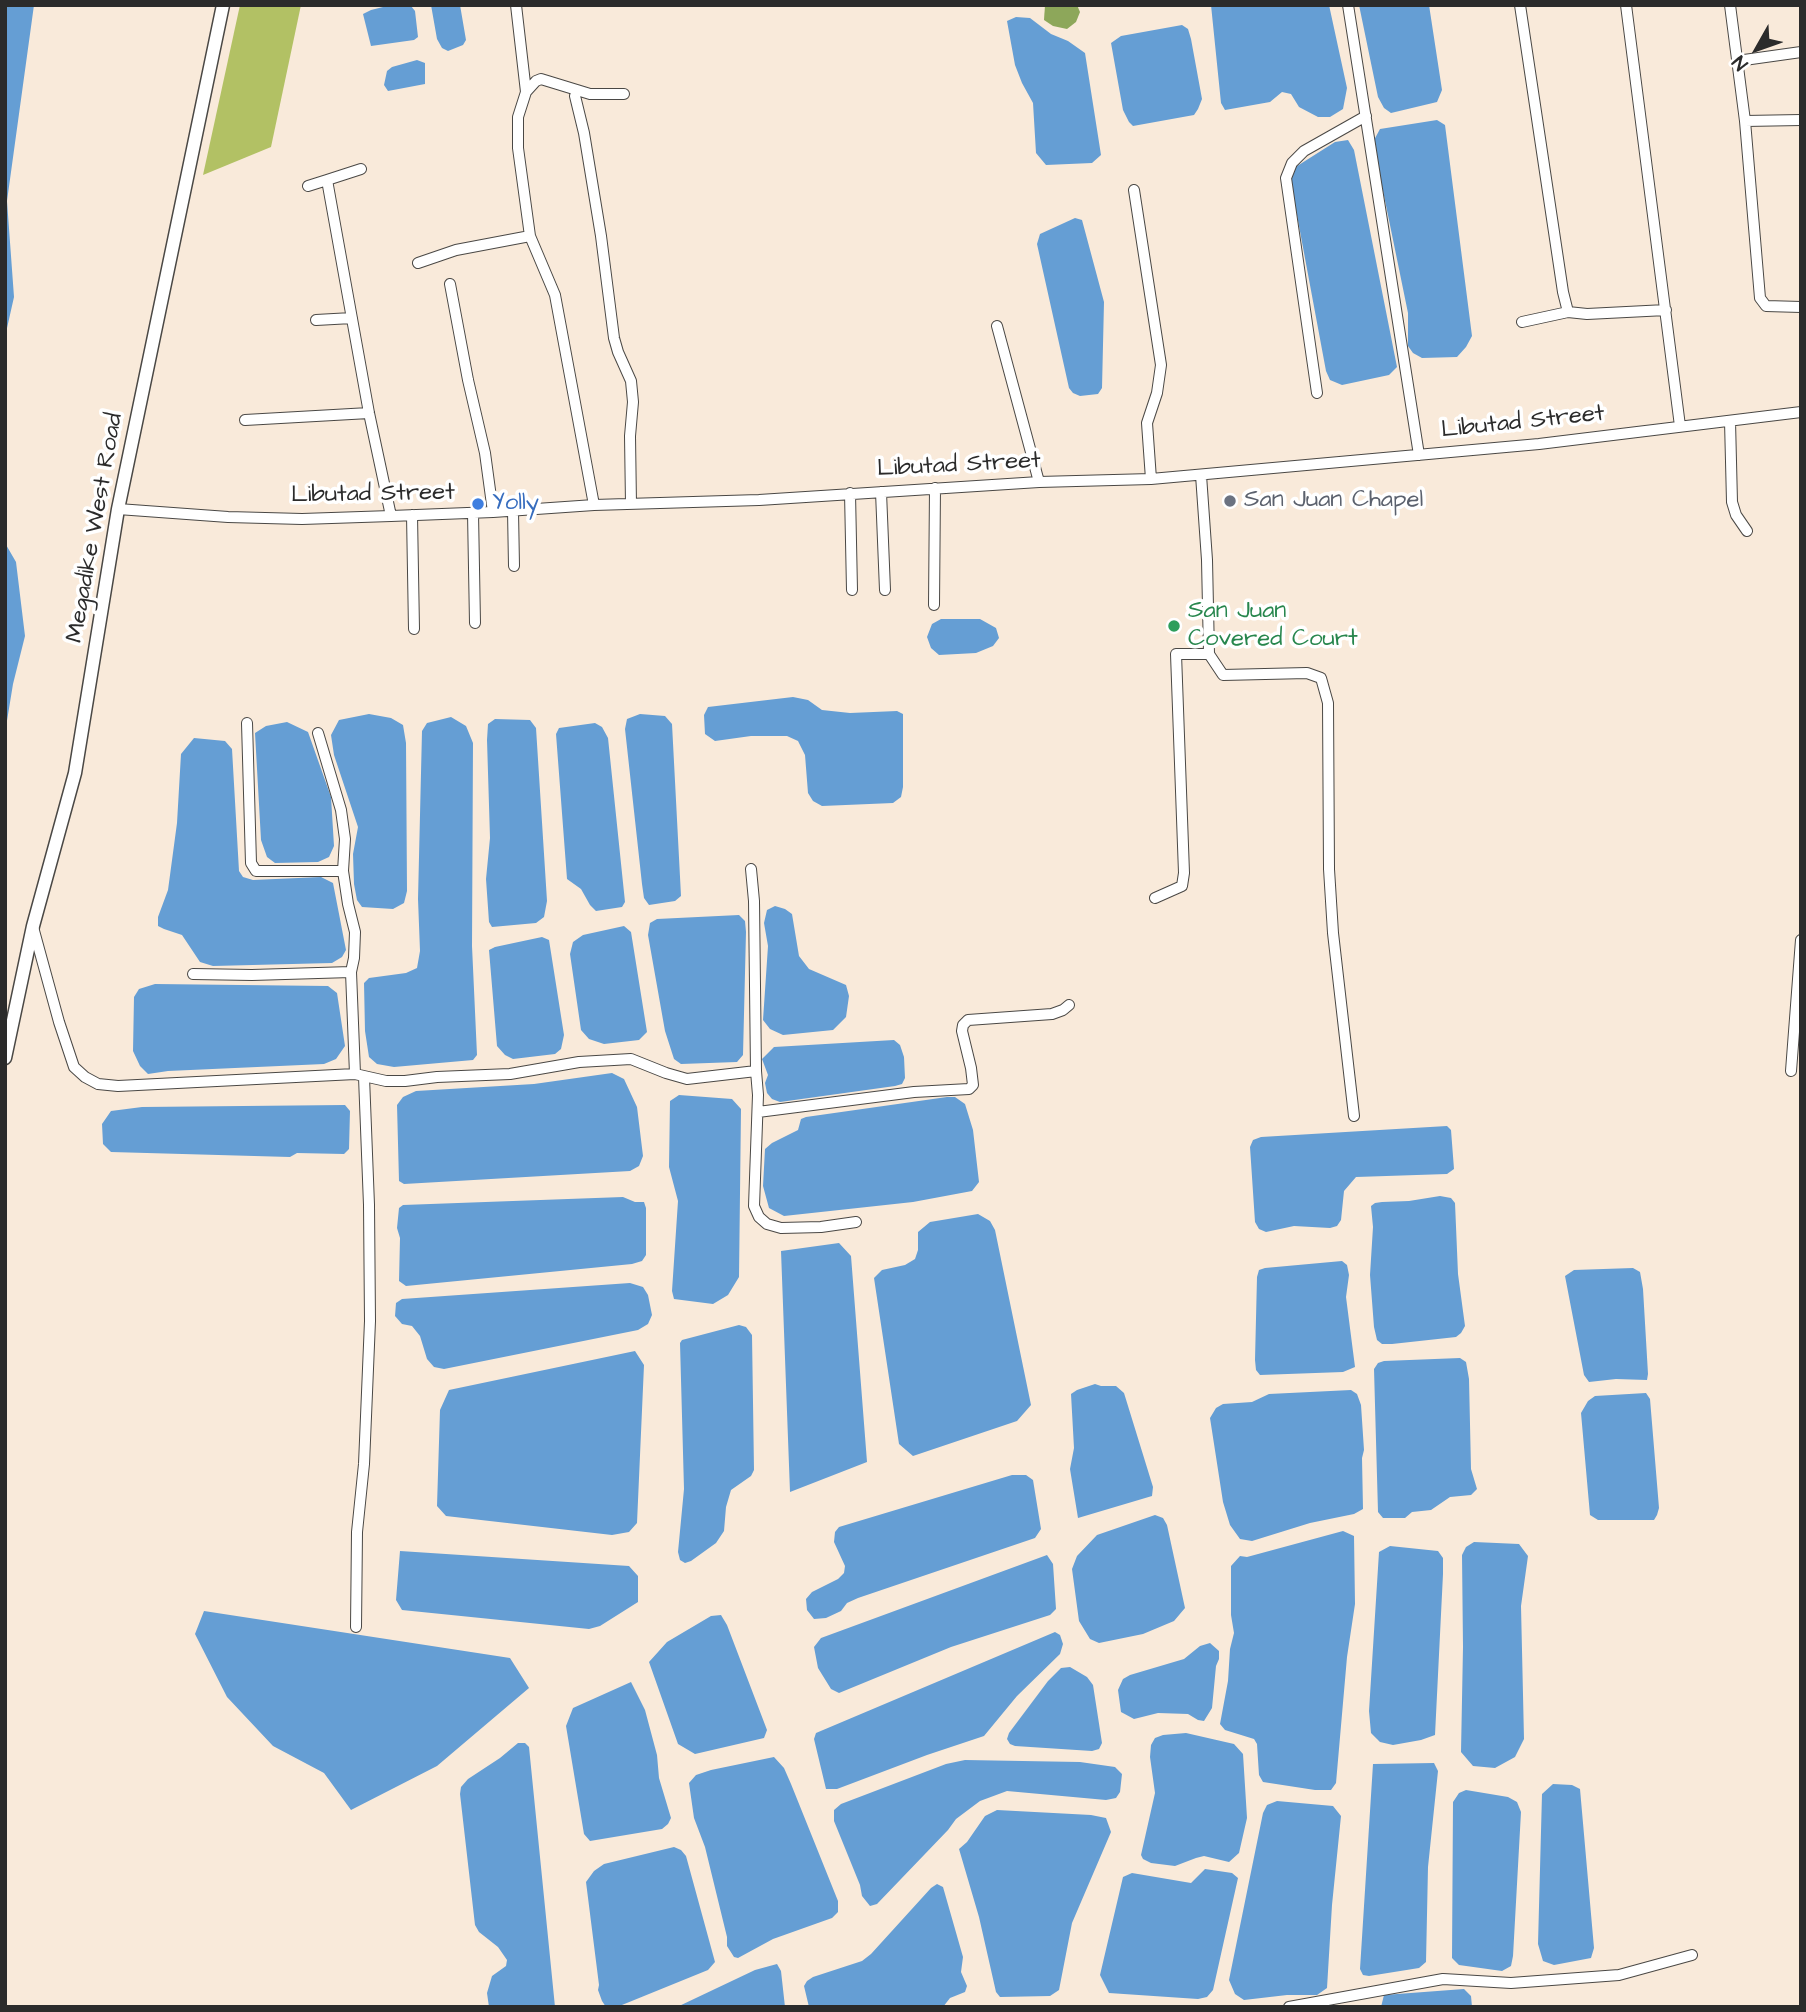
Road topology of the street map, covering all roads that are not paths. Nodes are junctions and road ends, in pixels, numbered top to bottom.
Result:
1 (223, 5) edge
2 (516, 5) edge
3 (1348, 5) edge
4 (1520, 5) edge
5 (1626, 5) edge
6 (1730, 5) edge
7 (1801, 52) edge
8 (1737, 61) junction
9 (577, 91) junction
10 (526, 92) junction
11 (624, 93) dead end
12 (1366, 116) junction
13 (1801, 120) edge
14 (1745, 121) junction
15 (361, 169) dead end
16 (327, 180) junction
17 (308, 186) dead end
18 (1134, 190) dead end
19 (530, 236) junction
20 (418, 263) dead end
21 (450, 284) dead end
22 (1801, 307) edge
23 (1666, 310) junction
24 (1568, 312) junction
25 (352, 318) junction
26 (316, 320) dead end
27 (1521, 322) dead end
28 (997, 326) dead end
29 (1317, 393) dead end
30 (1801, 412) edge
31 (369, 413) junction
32 (245, 421) dead end
33 (1730, 421) junction
34 (1680, 426) junction
35 (1419, 454) junction
36 (1201, 475) junction
37 (1151, 479) junction
38 (1039, 481) junction
39 (935, 488) junction
40 (881, 492) junction
41 (850, 493) junction
42 (631, 504) junction
43 (594, 505) junction
44 (118, 509) junction
45 (513, 511) junction
46 (493, 512) junction
47 (473, 513) junction
48 (412, 515) junction
49 (391, 516) junction
50 (1747, 531) dead end
51 (514, 566) dead end
52 (852, 590) dead end
53 (885, 590) dead end
54 (933, 605) dead end
55 (474, 623) dead end
56 (414, 629) dead end
57 (1209, 654) junction
58 (247, 723) dead end
59 (318, 733) dead end
60 (751, 869) dead end
61 (343, 871) junction
62 (1155, 898) dead end
63 (33, 926) junction
64 (1801, 940) edge
65 (351, 972) junction
66 (192, 974) dead end
67 (1069, 1005) dead end
68 (5, 1058) edge
69 (756, 1070) junction
70 (1791, 1071) dead end
71 (360, 1075) junction
72 (758, 1112) junction
73 (1354, 1116) dead end
74 (856, 1222) dead end
75 (356, 1628) dead end
76 (1692, 1955) dead end
77 (1289, 2007) edge

1 - 44 street, Megadike West Road
2 - 10 street
3 - 12 street
4 - 24 street
5 - 23 street
6 - 8 street
7 - 8 street
8 - 14 street
9 - 10 street
9 - 11 street
9 - 42 street
10 - 19 street
12 - 29 street
12 - 35 street
13 - 14 street
14 - 22 street
15 - 16 street
16 - 17 street
16 - 25 street
18 - 37 street
19 - 20 street
19 - 43 street
21 - 46 street
23 - 24 street
23 - 34 street
24 - 27 street
25 - 26 street
25 - 31 street
28 - 38 street
30 - 33 street, Libutad Street
31 - 32 street
31 - 49 street
33 - 34 street, Libutad Street
33 - 50 street
34 - 35 street, Libutad Street
35 - 36 street, Libutad Street
36 - 37 street, Libutad Street
36 - 57 street
37 - 38 street, Libutad Street
38 - 39 street, Libutad Street
39 - 40 street, Libutad Street
39 - 54 street
40 - 41 street, Libutad Street
40 - 53 street
41 - 42 street, Libutad Street
41 - 52 street
42 - 43 street, Libutad Street
43 - 45 street, Libutad Street
44 - 49 street, Libutad Street
44 - 63 street, Megadike West Road
45 - 46 street, Libutad Street
45 - 51 street
46 - 47 street, Libutad Street
47 - 48 street, Libutad Street
47 - 55 street
48 - 49 street, Libutad Street
48 - 56 street
57 - 62 street
57 - 73 street
58 - 61 street
59 - 61 street
60 - 69 street
61 - 65 street
63 - 68 street, Megadike West Road
63 - 71 street
64 - 70 street
65 - 66 street
65 - 71 street
67 - 72 street
69 - 71 street
69 - 72 street
71 - 75 street
72 - 74 street
76 - 77 street

